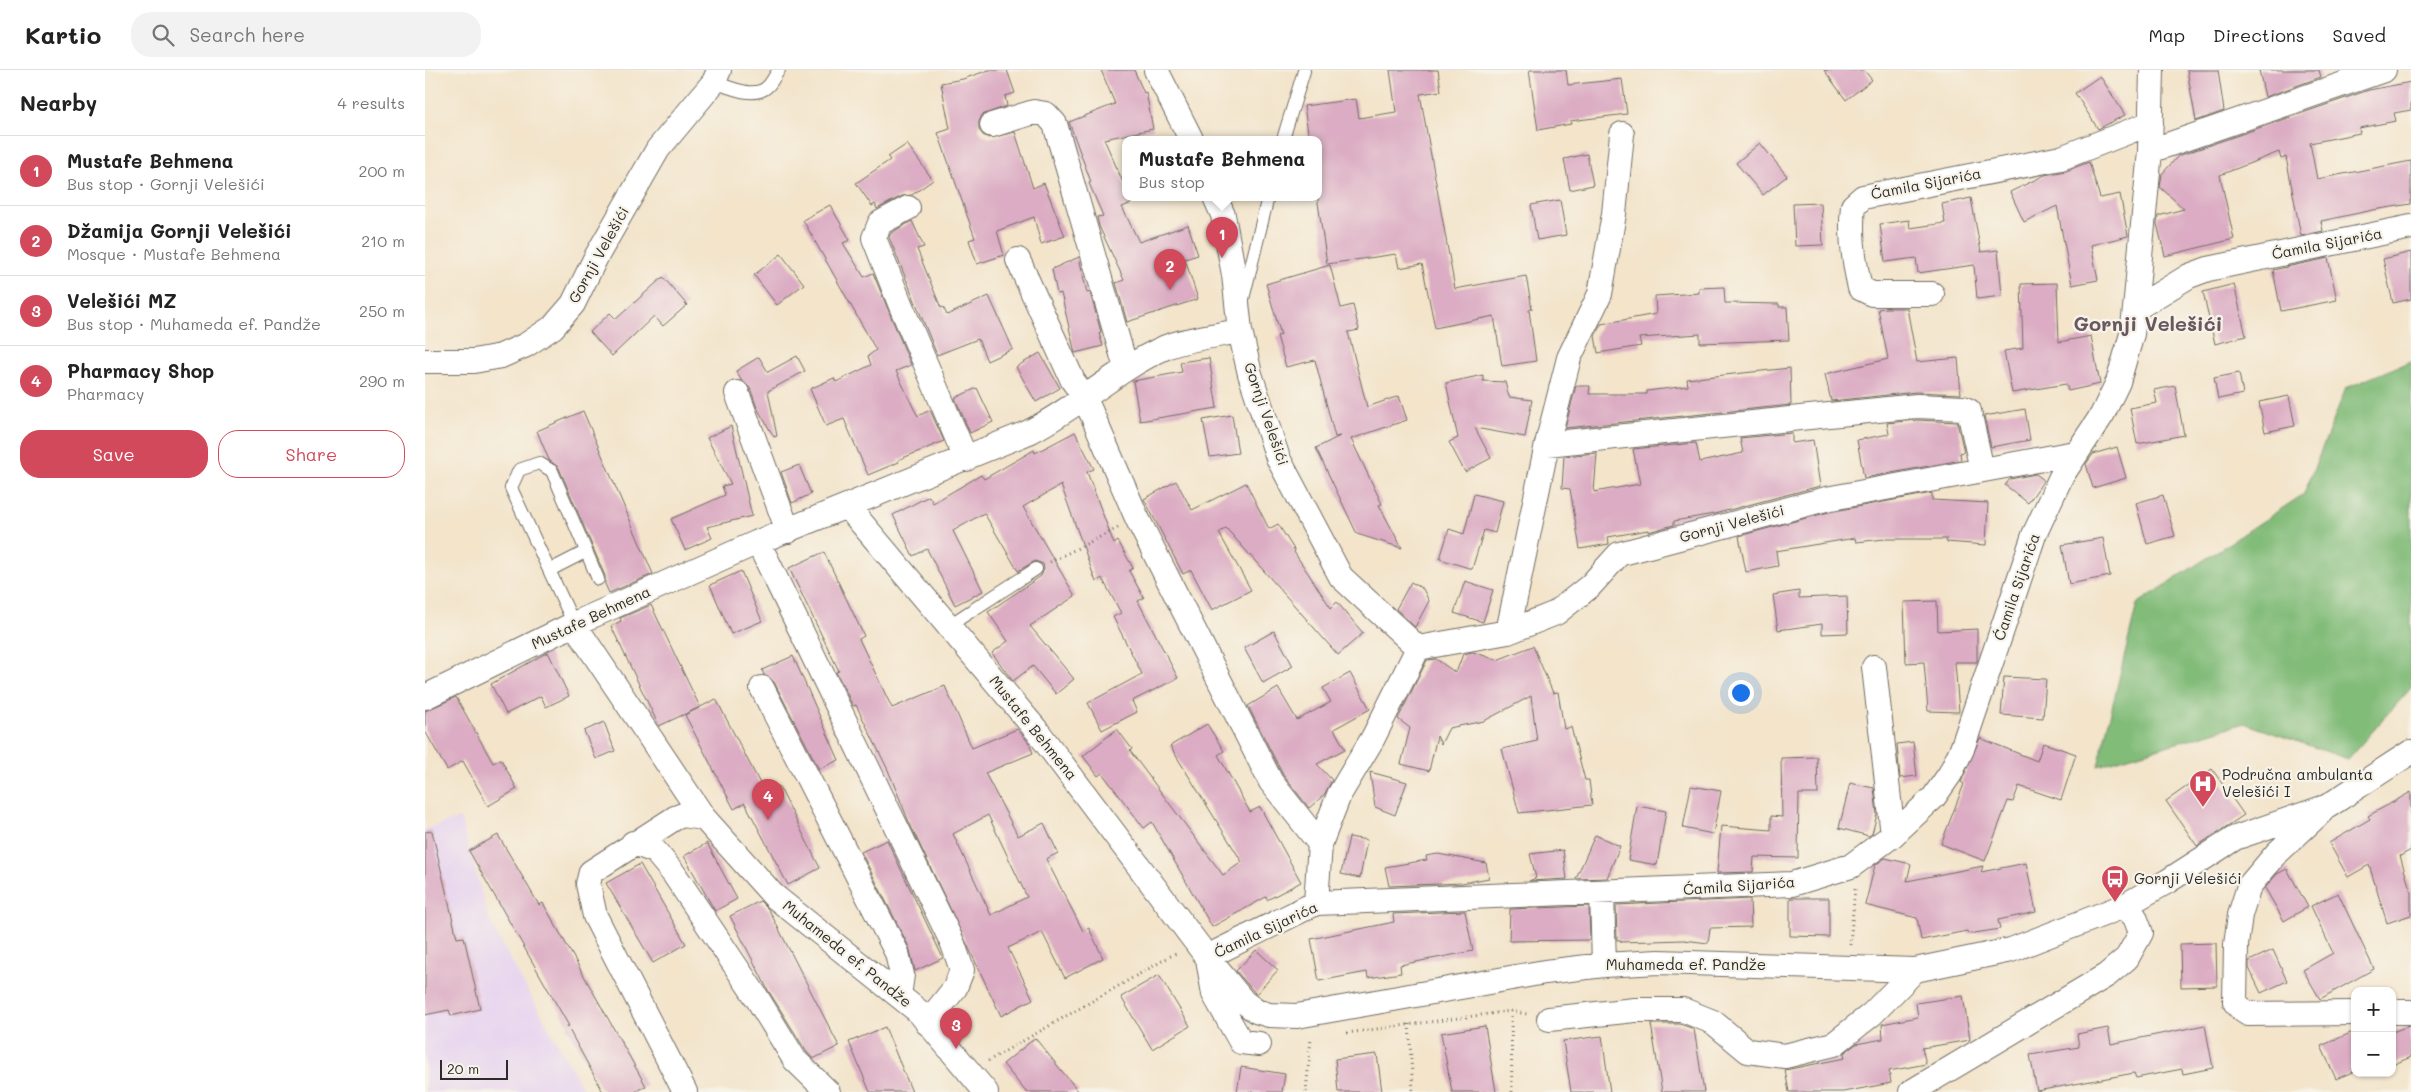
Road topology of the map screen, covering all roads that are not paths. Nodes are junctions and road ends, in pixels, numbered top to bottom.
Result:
1 (779, 70) edge
2 (1156, 70) edge
3 (2152, 70) edge
4 (2384, 70) edge
5 (1304, 71) edge
6 (717, 76) edge
7 (2151, 122) junction
8 (992, 124) dead end
9 (1622, 134) dead end
10 (1189, 136) edge
11 (1284, 136) edge
12 (2150, 151) junction
13 (1217, 201) edge
14 (1267, 201) edge
15 (908, 208) dead end
16 (2411, 227) edge
17 (1018, 260) dead end
18 (1933, 294) dead end
19 (2135, 309) junction
20 (1240, 323) junction
21 (425, 361) edge
22 (1126, 368) junction
23 (737, 393) dead end
24 (1084, 396) junction
25 (1547, 444) junction
26 (2075, 453) junction
27 (966, 459) junction
28 (1982, 470) junction
29 (848, 507) junction
30 (788, 531) junction
31 (758, 542) junction
32 (585, 552) junction
33 (1036, 569) road end
34 (550, 570) junction
35 (598, 579) dead end
36 (573, 624) junction
37 (949, 626) junction
38 (1508, 632) junction
39 (1418, 648) junction
40 (1874, 667) dead end
41 (762, 688) dead end
42 (425, 697) edge
43 (2411, 752) edge
44 (2328, 806) junction
45 (704, 818) junction
46 (1893, 835) junction
47 (633, 843) junction
48 (1321, 844) junction
49 (1602, 893) junction
50 (1316, 903) junction
51 (2124, 906) junction
52 (1202, 949) junction
53 (1604, 965) junction
54 (1915, 970) junction
55 (899, 996) junction
56 (2351, 1013) edge
57 (1549, 1019) road end
58 (927, 1023) junction
59 (1259, 1044) dead end
60 (685, 1092) edge
61 (828, 1092) edge
62 (986, 1092) edge
63 (1911, 1092) edge

1 - 6 lane
2 - 10 street
3 - 7 street, Ćamila Sijarića
4 - 12 street
5 - 11 lane
6 - 21 street, Gornji Velešići
7 - 12 street, Ćamila Sijarića
7 - 18 street, Ćamila Sijarića
8 - 22 street
9 - 25 street
12 - 19 street, Ćamila Sijarića
13 - 20 street, Gornji Velešići
14 - 20 lane
15 - 27 street
16 - 19 street, Ćamila Sijarića
17 - 24 street
19 - 26 street, Ćamila Sijarića
20 - 22 street, Mustafe Behmena
20 - 39 street, Gornji Velešići
22 - 24 street, Mustafe Behmena
23 - 30 street
24 - 27 street, Mustafe Behmena
24 - 48 street
25 - 28 street
25 - 38 street
26 - 28 street, Gornji Velešići
26 - 46 street, Ćamila Sijarića
27 - 29 street, Mustafe Behmena
28 - 38 street, Gornji Velešići
29 - 30 street, Mustafe Behmena
29 - 37 street, Mustafe Behmena
30 - 31 street, Mustafe Behmena
31 - 36 street, Mustafe Behmena
31 - 58 street
32 - 34 lane
32 - 34 lane
32 - 35 lane
33 - 37 lane
34 - 36 lane
36 - 42 street, Mustafe Behmena
36 - 45 street, Muhameda ef. Pandže
37 - 52 street, Mustafe Behmena
38 - 39 street, Gornji Velešići
39 - 48 street
40 - 46 street
41 - 55 street
43 - 44 street, Muhameda ef. Pandže
44 - 51 street, Muhameda ef. Pandže
44 - 56 street
45 - 47 street
45 - 55 street, Muhameda ef. Pandže
46 - 49 street, Ćamila Sijarića
47 - 60 street
47 - 61 street
48 - 50 street
49 - 50 street, Ćamila Sijarića
49 - 53 street
50 - 52 street, Ćamila Sijarića
51 - 54 street, Muhameda ef. Pandže
51 - 63 street
52 - 53 street, Muhameda ef. Pandže
52 - 59 street
53 - 54 street, Muhameda ef. Pandže
54 - 57 street
55 - 58 street, Muhameda ef. Pandže
58 - 62 street, Muhameda ef. Pandže

